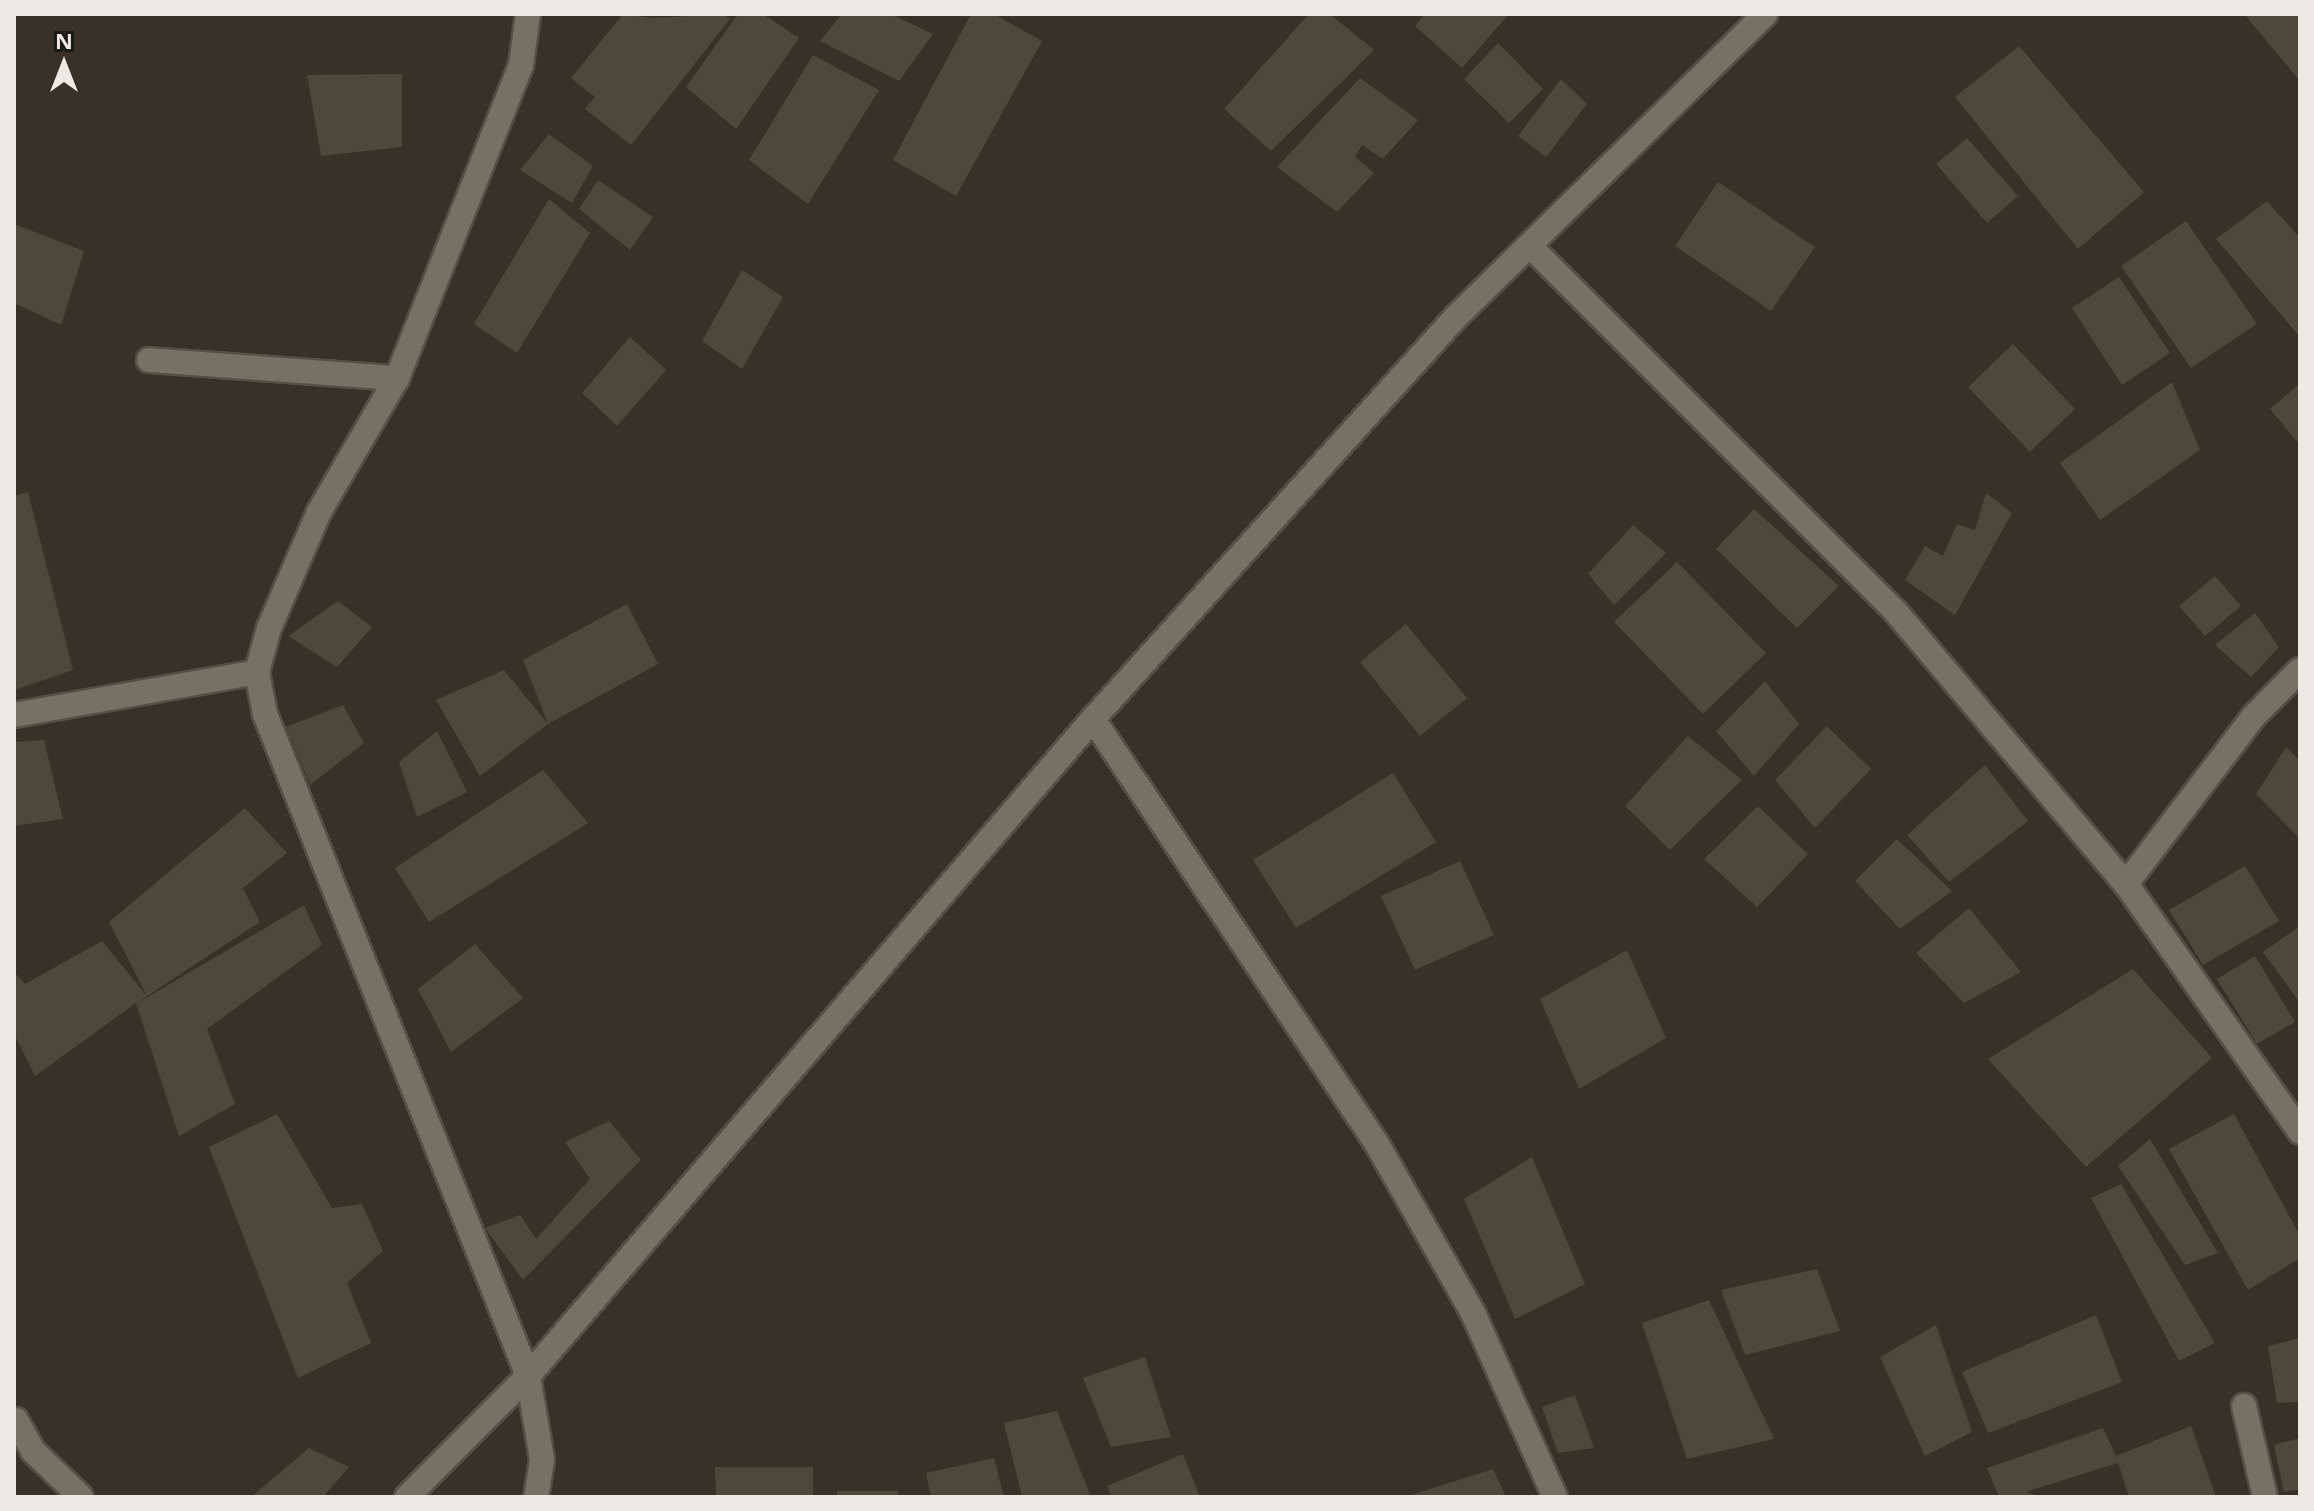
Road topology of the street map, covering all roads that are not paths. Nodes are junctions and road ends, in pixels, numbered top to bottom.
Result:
1 (528, 14) edge
2 (1765, 14) edge
3 (1530, 246) junction
4 (149, 360) dead end
5 (397, 378) junction
6 (2300, 670) edge
7 (257, 672) junction
8 (14, 715) edge
9 (1093, 719) junction
10 (2126, 884) junction
11 (2300, 1132) edge
12 (528, 1376) junction
13 (2244, 1406) dead end
14 (16, 1420) edge
15 (81, 1497) edge
16 (407, 1497) edge
17 (536, 1497) edge
18 (1555, 1497) edge
19 (2265, 1497) edge

1 - 5 street
2 - 3 street
3 - 9 street
3 - 10 street
4 - 5 street
5 - 7 street
6 - 10 street
7 - 8 street
7 - 12 street
9 - 12 street
9 - 18 street
10 - 11 street
12 - 16 street
12 - 17 street
13 - 19 street
14 - 15 street

